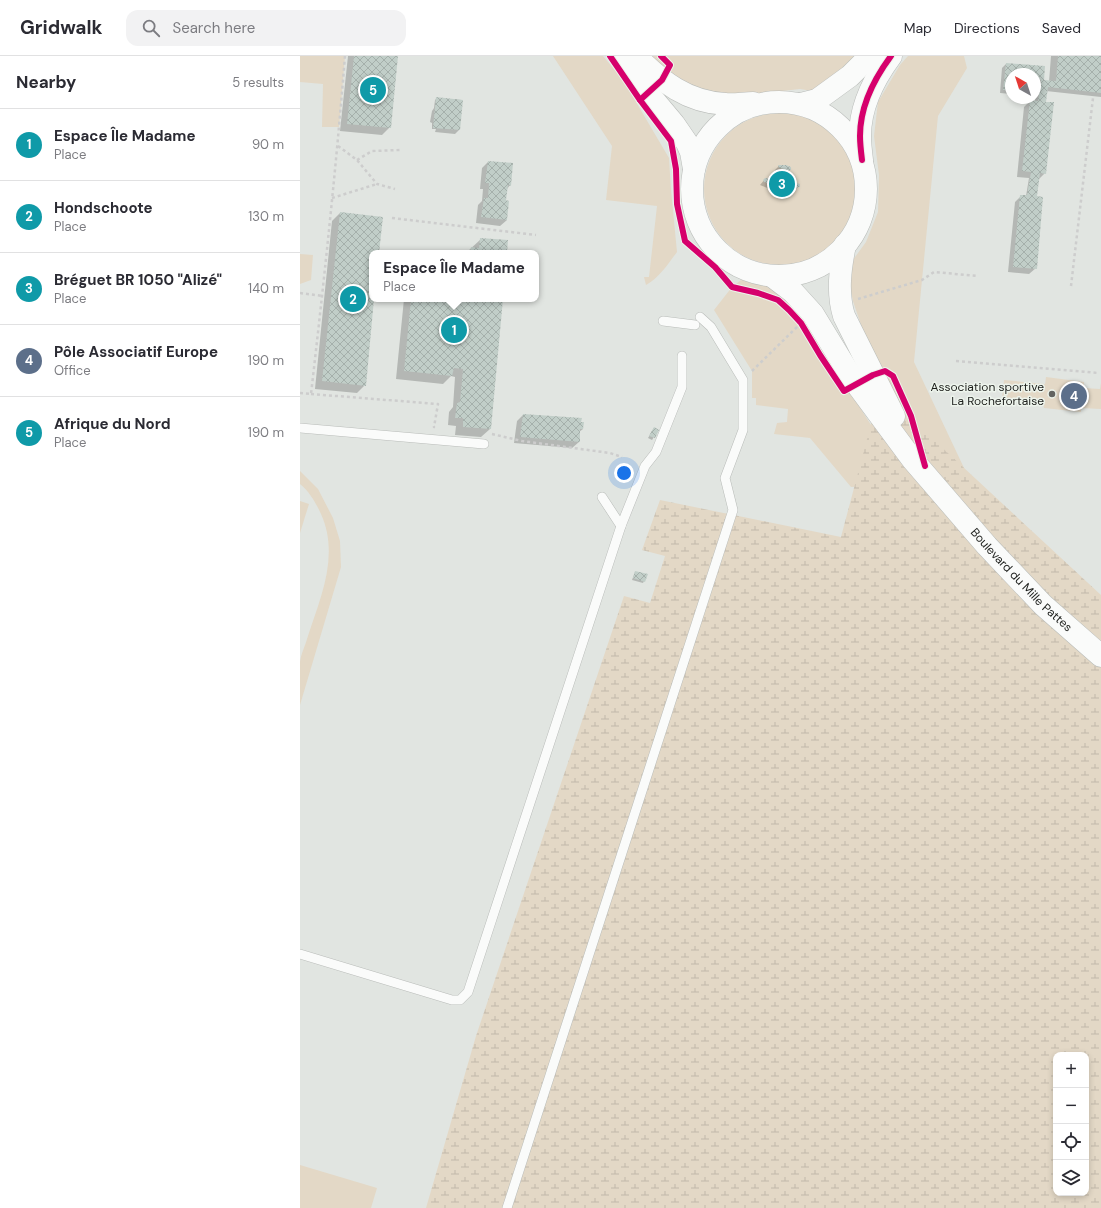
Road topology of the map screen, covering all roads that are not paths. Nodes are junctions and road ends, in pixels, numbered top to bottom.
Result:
1 (621, 56) edge
2 (636, 56) edge
3 (870, 56) edge
4 (891, 56) edge
5 (766, 103) junction
6 (801, 104) junction
7 (862, 160) junction
8 (694, 170) junction
9 (845, 245) junction
10 (772, 276) junction
11 (663, 321) dead end
12 (682, 356) dead end
13 (300, 428) edge
14 (484, 444) dead end
15 (602, 497) dead end
16 (946, 498) junction
17 (621, 526) junction
18 (1101, 656) edge
19 (300, 954) edge
20 (507, 1208) edge

1 - 8 main road
2 - 5 main road
3 - 6 main road
4 - 7 main road
5 - 6 main road
5 - 8 main road
6 - 7 main road
7 - 9 main road
8 - 10 main road
9 - 10 main road
9 - 16 main road
10 - 16 main road
11 - 20 lane
12 - 17 lane
13 - 14 lane
15 - 17 lane
16 - 18 main road, Boulevard du Mille Pattes
17 - 19 lane

